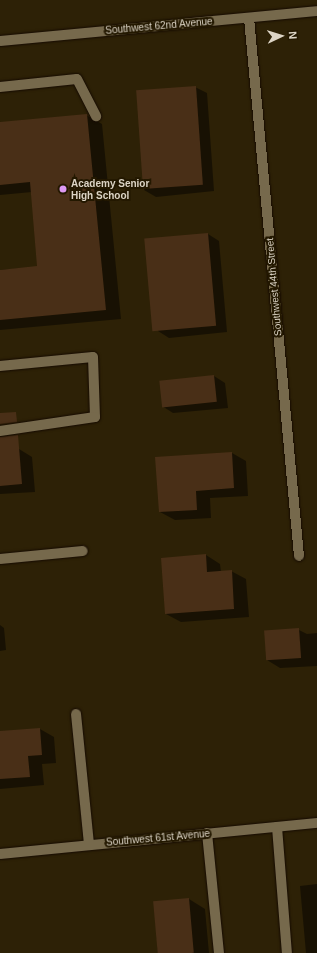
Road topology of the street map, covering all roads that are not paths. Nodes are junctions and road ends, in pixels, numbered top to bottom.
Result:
1 (317, 11) edge
2 (250, 18) junction
3 (0, 41) edge
4 (0, 87) edge
5 (96, 116) dead end
6 (0, 366) edge
7 (0, 431) edge
8 (82, 551) dead end
9 (299, 556) dead end
10 (0, 560) edge
11 (76, 714) dead end
12 (317, 823) edge
13 (277, 826) junction
14 (207, 833) junction
15 (89, 844) junction
16 (0, 854) edge
17 (218, 953) edge
18 (287, 953) edge

1 - 2 street, Southwest 62nd Avenue
2 - 3 street, Southwest 62nd Avenue
2 - 9 street, Southwest 44th Street
4 - 5 street
6 - 7 street
8 - 10 street
11 - 15 street
12 - 13 street, Southwest 61st Avenue
13 - 14 street, Southwest 61st Avenue
13 - 18 street
14 - 15 street, Southwest 61st Avenue
14 - 17 street
15 - 16 street, Southwest 61st Avenue

